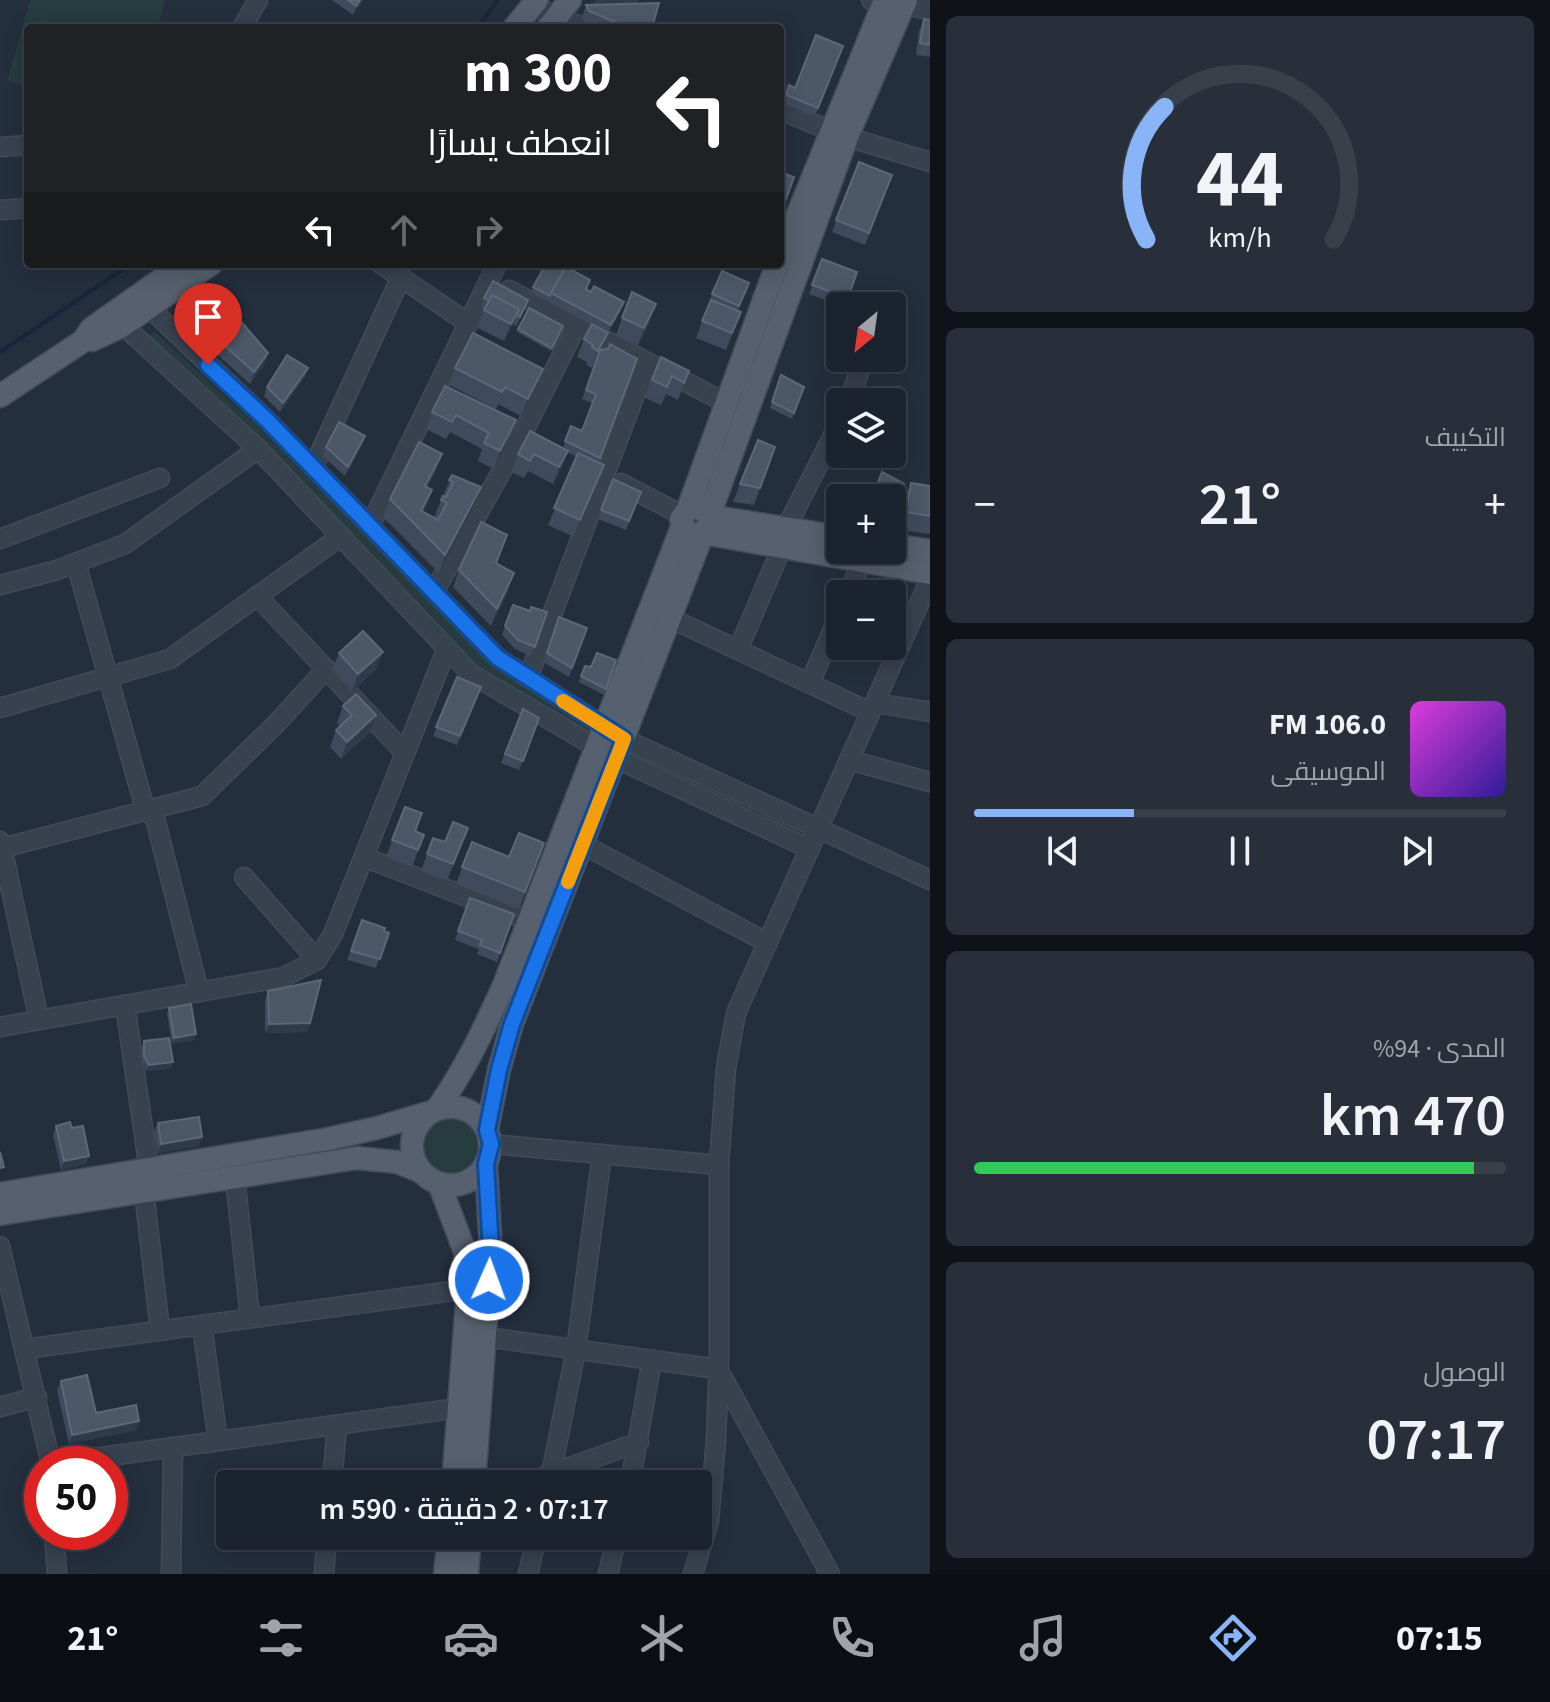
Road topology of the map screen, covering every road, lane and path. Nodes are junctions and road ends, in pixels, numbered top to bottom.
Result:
1 (258, 0) edge
2 (890, 2) edge
3 (535, 3) edge
4 (930, 10) edge
5 (558, 15) edge
6 (244, 24) edge
7 (517, 24) edge
8 (577, 24) edge
9 (784, 112) edge
10 (839, 134) junction
11 (24, 145) edge
12 (0, 147) edge
13 (930, 162) edge
14 (24, 208) edge
15 (0, 210) edge
16 (784, 244) edge
17 (179, 268) edge
18 (204, 268) edge
19 (387, 268) edge
20 (773, 268) edge
21 (782, 268) edge
22 (493, 272) edge
23 (797, 276) junction
24 (401, 277) junction
25 (142, 302) junction
26 (117, 320) junction
27 (468, 323) junction
28 (577, 325) junction
29 (647, 363) junction
30 (0, 396) edge
31 (726, 403) junction
32 (258, 449) junction
33 (826, 451) edge
34 (313, 468) junction
35 (600, 472) junction
36 (160, 478) dead end
37 (693, 520) junction
38 (370, 526) junction
39 (341, 536) junction
40 (826, 537) edge
41 (784, 538) junction
42 (0, 539) edge
43 (906, 547) edge
44 (826, 550) edge
45 (930, 551) edge
46 (76, 563) junction
47 (876, 564) edge
48 (930, 576) edge
49 (0, 585) edge
50 (434, 592) junction
51 (257, 596) junction
52 (670, 618) junction
53 (826, 646) edge
54 (447, 648) junction
55 (738, 650) junction
56 (326, 669) junction
57 (108, 677) junction
58 (528, 678) junction
59 (810, 683) junction
60 (872, 707) junction
61 (0, 708) edge
62 (930, 712) edge
63 (610, 743) junction
64 (405, 753) junction
65 (849, 760) junction
66 (930, 782) edge
67 (149, 811) junction
68 (819, 828) junction
69 (582, 844) junction
70 (1, 845) edge
71 (810, 849) junction
72 (364, 857) junction
73 (244, 877) dead end
74 (930, 880) edge
75 (529, 921) junction
76 (768, 943) junction
77 (317, 960) junction
78 (199, 992) junction
79 (125, 1005) junction
80 (39, 1020) junction
81 (0, 1027) edge
82 (434, 1110) junction
83 (488, 1146) junction
84 (602, 1154) junction
85 (719, 1165) junction
86 (149, 1169) junction
87 (235, 1177) junction
88 (430, 1177) junction
89 (144, 1191) junction
90 (0, 1194) edge
91 (0, 1214) edge
92 (0, 1246) edge
93 (468, 1289) junction
94 (250, 1318) junction
95 (202, 1325) junction
96 (160, 1331) junction
97 (485, 1337) junction
98 (25, 1349) junction
99 (576, 1350) junction
100 (652, 1360) junction
101 (718, 1369) junction
102 (37, 1397) junction
103 (0, 1407) edge
104 (459, 1408) junction
105 (337, 1425) junction
106 (218, 1441) junction
107 (639, 1442) junction
108 (173, 1447) junction
109 (333, 1470) edge
110 (454, 1470) edge
111 (475, 1470) edge
112 (553, 1470) edge
113 (572, 1470) edge
114 (633, 1470) edge
115 (55, 1550) edge
116 (326, 1550) edge
117 (448, 1550) edge
118 (469, 1550) edge
119 (534, 1550) edge
120 (614, 1550) edge
121 (57, 1574) edge
122 (171, 1574) edge
123 (324, 1574) edge
124 (445, 1574) edge
125 (467, 1574) edge
126 (528, 1574) edge
127 (608, 1574) edge
128 (693, 1574) edge
129 (830, 1574) edge

1 - 6 street
2 - 4 street
2 - 10 main road
3 - 5 street
3 - 7 main road
5 - 8 street
9 - 10 street
10 - 13 street
10 - 16 main road
10 - 23 main road
11 - 12 street
14 - 15 street
17 - 25 main road
18 - 25 main road
19 - 24 street
20 - 31 main road
21 - 23 street
22 - 27 street
22 - 28 street
23 - 37 main road
24 - 27 street
24 - 34 street
25 - 26 main road
25 - 34 street
26 - 30 main road
26 - 32 street
27 - 38 street
28 - 29 street
28 - 50 street
29 - 31 street
29 - 35 street
31 - 37 main road
32 - 39 street
32 - 46 street
33 - 41 street
34 - 38 street
35 - 37 street
35 - 58 street
36 - 42 street
37 - 41 main road
37 - 52 main road
37 - 63 main road
38 - 50 street
39 - 51 street
39 - 54 street
40 - 41 main road
41 - 44 main road
41 - 55 street
43 - 45 main road
46 - 49 street
46 - 57 street
47 - 48 main road
48 - 60 street
50 - 58 street
51 - 56 street
51 - 57 street
52 - 55 street
52 - 63 main road
53 - 59 street
54 - 63 street
54 - 64 street
55 - 59 street
56 - 64 street
56 - 67 street
57 - 61 street
57 - 67 street
58 - 63 street
59 - 60 street
60 - 62 street
60 - 65 street
63 - 68 street
63 - 69 main road
63 - 71 street
63 - 75 main road
64 - 72 street
65 - 66 street
65 - 68 street
67 - 70 street
67 - 78 street
68 - 71 street
68 - 74 street
69 - 76 street
69 - 83 main road
70 - 80 street
71 - 76 street
72 - 75 street
72 - 77 street
73 - 77 street
75 - 82 main road
76 - 85 street
77 - 78 street
78 - 79 street
79 - 80 street
79 - 86 street
80 - 81 street
82 - 83 main road
82 - 86 main road
82 - 88 main road
83 - 84 street
83 - 88 main road
83 - 97 main road
84 - 85 street
84 - 99 street
85 - 101 street
86 - 90 main road
87 - 88 main road
87 - 89 main road
87 - 94 street
88 - 93 main road
89 - 91 main road
89 - 96 street
92 - 98 street
93 - 94 street
93 - 104 main road
94 - 95 street
95 - 96 street
95 - 106 street
96 - 98 street
97 - 99 street
97 - 111 main road
98 - 102 street
99 - 100 street
99 - 112 street
100 - 101 street
100 - 107 street
101 - 128 street
101 - 129 street
102 - 103 street
102 - 108 street
104 - 105 street
104 - 110 main road
105 - 106 street
105 - 109 street
106 - 108 street
107 - 113 street
107 - 114 street
108 - 122 street
115 - 121 street
116 - 123 street
117 - 124 main road
118 - 125 main road
119 - 126 street
120 - 127 street

